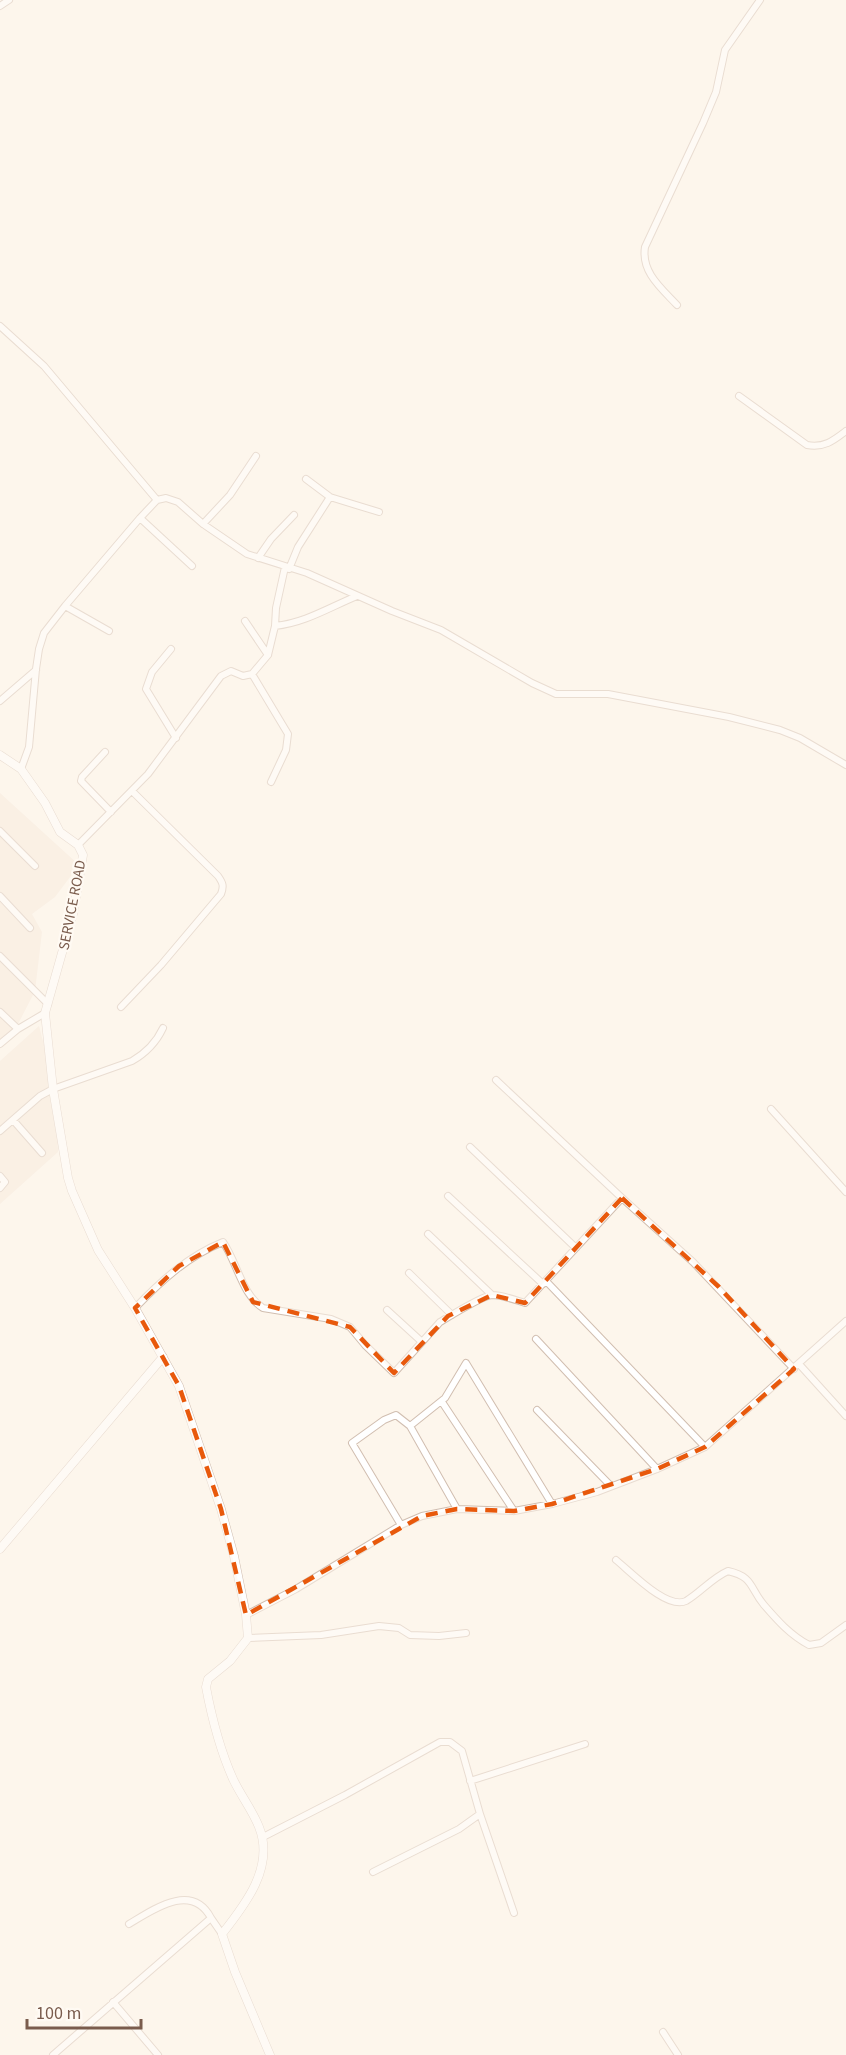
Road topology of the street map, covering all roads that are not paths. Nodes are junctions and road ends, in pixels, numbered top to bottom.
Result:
1 (9, 0) edge
2 (760, 0) edge
3 (0, 6) edge
4 (677, 305) dead end
5 (0, 326) edge
6 (739, 396) dead end
7 (846, 432) edge
8 (256, 456) dead end
9 (306, 479) dead end
10 (330, 497) junction
11 (157, 500) junction
12 (379, 512) dead end
13 (294, 515) dead end
14 (140, 518) junction
15 (203, 524) junction
16 (258, 558) junction
17 (192, 566) dead end
18 (287, 568) junction
19 (357, 596) junction
20 (65, 606) junction
21 (245, 621) dead end
22 (275, 626) junction
23 (109, 631) dead end
24 (171, 649) dead end
25 (268, 655) junction
26 (36, 669) junction
27 (252, 674) junction
28 (0, 701) edge
29 (176, 738) junction
30 (105, 752) dead end
31 (0, 755) edge
32 (846, 765) edge
33 (21, 769) junction
34 (271, 782) dead end
35 (132, 791) junction
36 (111, 812) junction
37 (0, 831) edge
38 (78, 844) junction
39 (35, 866) dead end
40 (0, 896) edge
41 (30, 928) dead end
42 (0, 956) edge
43 (121, 1007) dead end
44 (47, 1009) junction
45 (0, 1012) edge
46 (163, 1028) dead end
47 (18, 1029) junction
48 (0, 1044) edge
49 (496, 1080) dead end
50 (53, 1089) junction
51 (771, 1109) dead end
52 (13, 1120) junction
53 (0, 1131) edge
54 (470, 1147) dead end
55 (42, 1153) dead end
56 (0, 1176) edge
57 (0, 1188) edge
58 (846, 1192) edge
59 (448, 1196) dead end
60 (621, 1198) junction
61 (428, 1234) dead end
62 (576, 1248) junction
63 (409, 1273) dead end
64 (544, 1283) junction
65 (492, 1295) junction
66 (135, 1308) junction
67 (387, 1310) dead end
68 (452, 1315) junction
69 (846, 1321) edge
70 (536, 1339) dead end
71 (422, 1342) junction
72 (163, 1357) junction
73 (797, 1366) junction
74 (442, 1402) junction
75 (537, 1410) dead end
76 (846, 1416) edge
77 (410, 1426) junction
78 (705, 1448) junction
79 (657, 1469) junction
80 (611, 1486) junction
81 (552, 1504) junction
82 (457, 1509) junction
83 (514, 1511) junction
84 (401, 1525) junction
85 (0, 1549) edge
86 (616, 1560) dead end
87 (246, 1615) junction
88 (846, 1625) edge
89 (466, 1633) dead end
90 (248, 1638) junction
91 (585, 1744) dead end
92 (470, 1781) junction
93 (480, 1815) junction
94 (262, 1836) junction
95 (374, 1872) dead end
96 (514, 1913) dead end
97 (211, 1918) junction
98 (129, 1924) dead end
99 (222, 1934) junction
100 (113, 2002) junction
101 (663, 2032) dead end
102 (53, 2055) edge
103 (158, 2055) edge
104 (270, 2055) edge
105 (678, 2055) edge

1 - 3 street
2 - 4 street
5 - 11 street
6 - 7 street
8 - 15 street
9 - 10 street
10 - 12 street
10 - 18 street
11 - 14 street
11 - 15 street
13 - 16 street
14 - 17 street
14 - 20 street
15 - 16 street
16 - 18 street
18 - 19 street
18 - 22 street
19 - 22 street
19 - 32 street
20 - 23 street
20 - 26 street
21 - 25 street
22 - 25 street
24 - 29 street
25 - 27 street
26 - 28 street
26 - 33 street
27 - 29 street
27 - 34 street
29 - 35 street
30 - 36 street
31 - 33 street, SERVICE ROAD
33 - 38 street, SERVICE ROAD
35 - 36 street
35 - 43 street
36 - 38 street
37 - 39 street
38 - 44 street, SERVICE ROAD
40 - 41 street
42 - 44 street
44 - 47 street
44 - 50 street
45 - 47 street
46 - 50 street
47 - 48 street
49 - 60 street
50 - 52 street
50 - 66 street
51 - 58 street
52 - 53 street
52 - 55 street
54 - 62 street
56 - 57 street
59 - 64 street
60 - 62 street
60 - 73 street
61 - 65 street
62 - 64 street
63 - 68 street
64 - 65 street
64 - 78 street
65 - 68 street
66 - 71 street
66 - 72 street
67 - 71 street
68 - 71 street
69 - 73 street
70 - 79 street
72 - 85 street
72 - 87 street
73 - 76 street
73 - 78 street
74 - 77 street
74 - 81 street
74 - 83 street
75 - 80 street
77 - 82 street
77 - 84 street
78 - 79 street
79 - 80 street
80 - 81 street
81 - 83 street
82 - 83 street
82 - 84 street
84 - 87 street
86 - 88 street
87 - 90 street
89 - 90 street
90 - 94 street
91 - 92 street
92 - 93 street
92 - 94 street
93 - 95 street
93 - 96 street
94 - 99 street
97 - 98 street
97 - 99 street
97 - 100 street
99 - 104 street
100 - 102 street
100 - 103 street
101 - 105 street

